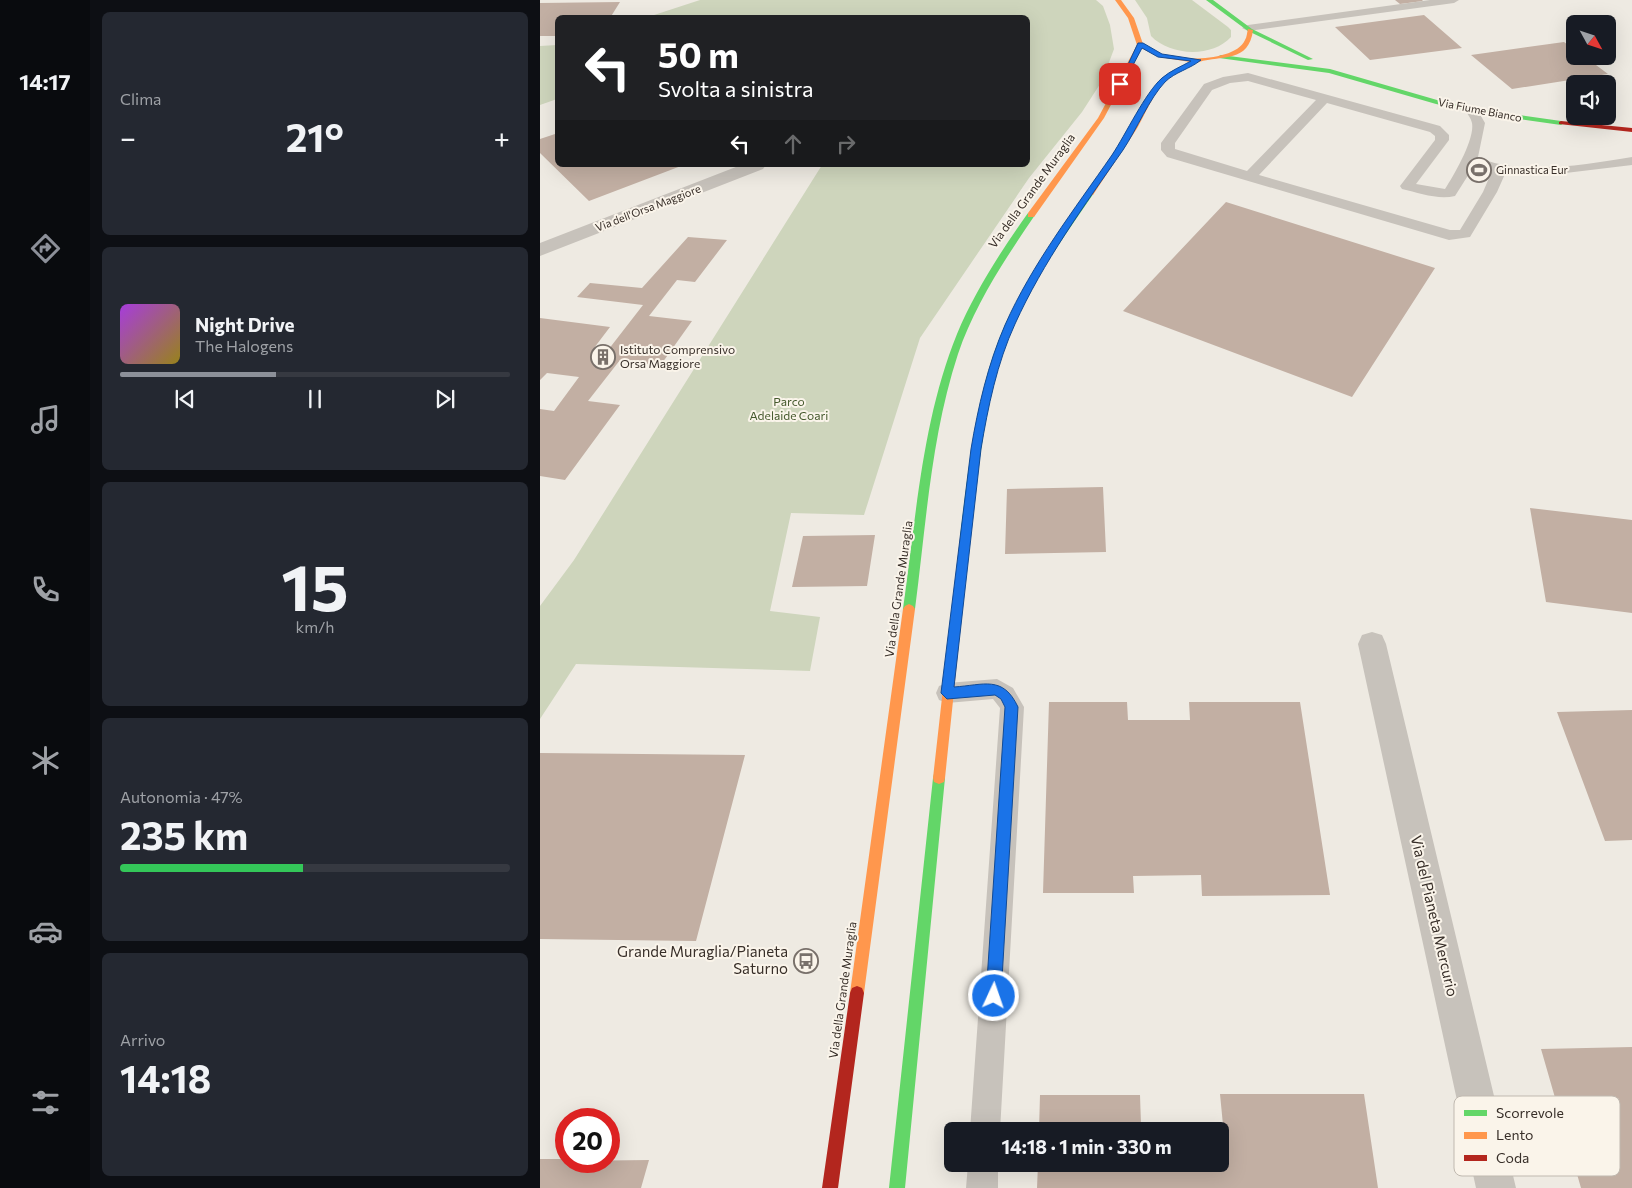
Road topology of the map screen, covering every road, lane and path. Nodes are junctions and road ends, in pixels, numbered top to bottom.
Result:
1 (1118, 0) edge
2 (1209, 0) edge
3 (1454, 0) edge
4 (1249, 29) junction
5 (1140, 45) junction
6 (1221, 57) junction
7 (1198, 60) junction
8 (1331, 72) junction
9 (1324, 98) junction
10 (1470, 109) junction
11 (1632, 130) edge
12 (1471, 159) junction
13 (1632, 161) edge
14 (752, 167) edge
15 (1500, 169) junction
16 (1249, 177) junction
17 (540, 250) edge
18 (1372, 644) dead end
19 (947, 693) junction
20 (1475, 1096) edge
21 (986, 1122) edge
22 (983, 1172) edge
23 (830, 1188) edge
24 (897, 1188) edge
25 (982, 1188) edge

1 - 5 street
2 - 4 street
3 - 4 lane
4 - 6 street
4 - 8 street
5 - 7 street
5 - 23 street, Via della Grande Muraglia
6 - 7 street
6 - 8 street
7 - 19 street
8 - 10 street, Via Fiume Bianco
9 - 12 lane
9 - 16 lane
9 - 16 lane
10 - 11 street, Via Fiume Bianco
10 - 12 lane
12 - 15 lane
13 - 15 lane
14 - 17 street, Via dell'Orsa Maggiore
15 - 16 lane
18 - 20 street, Via del Pianeta Mercurio
19 - 21 lane
19 - 24 street
22 - 25 lane

